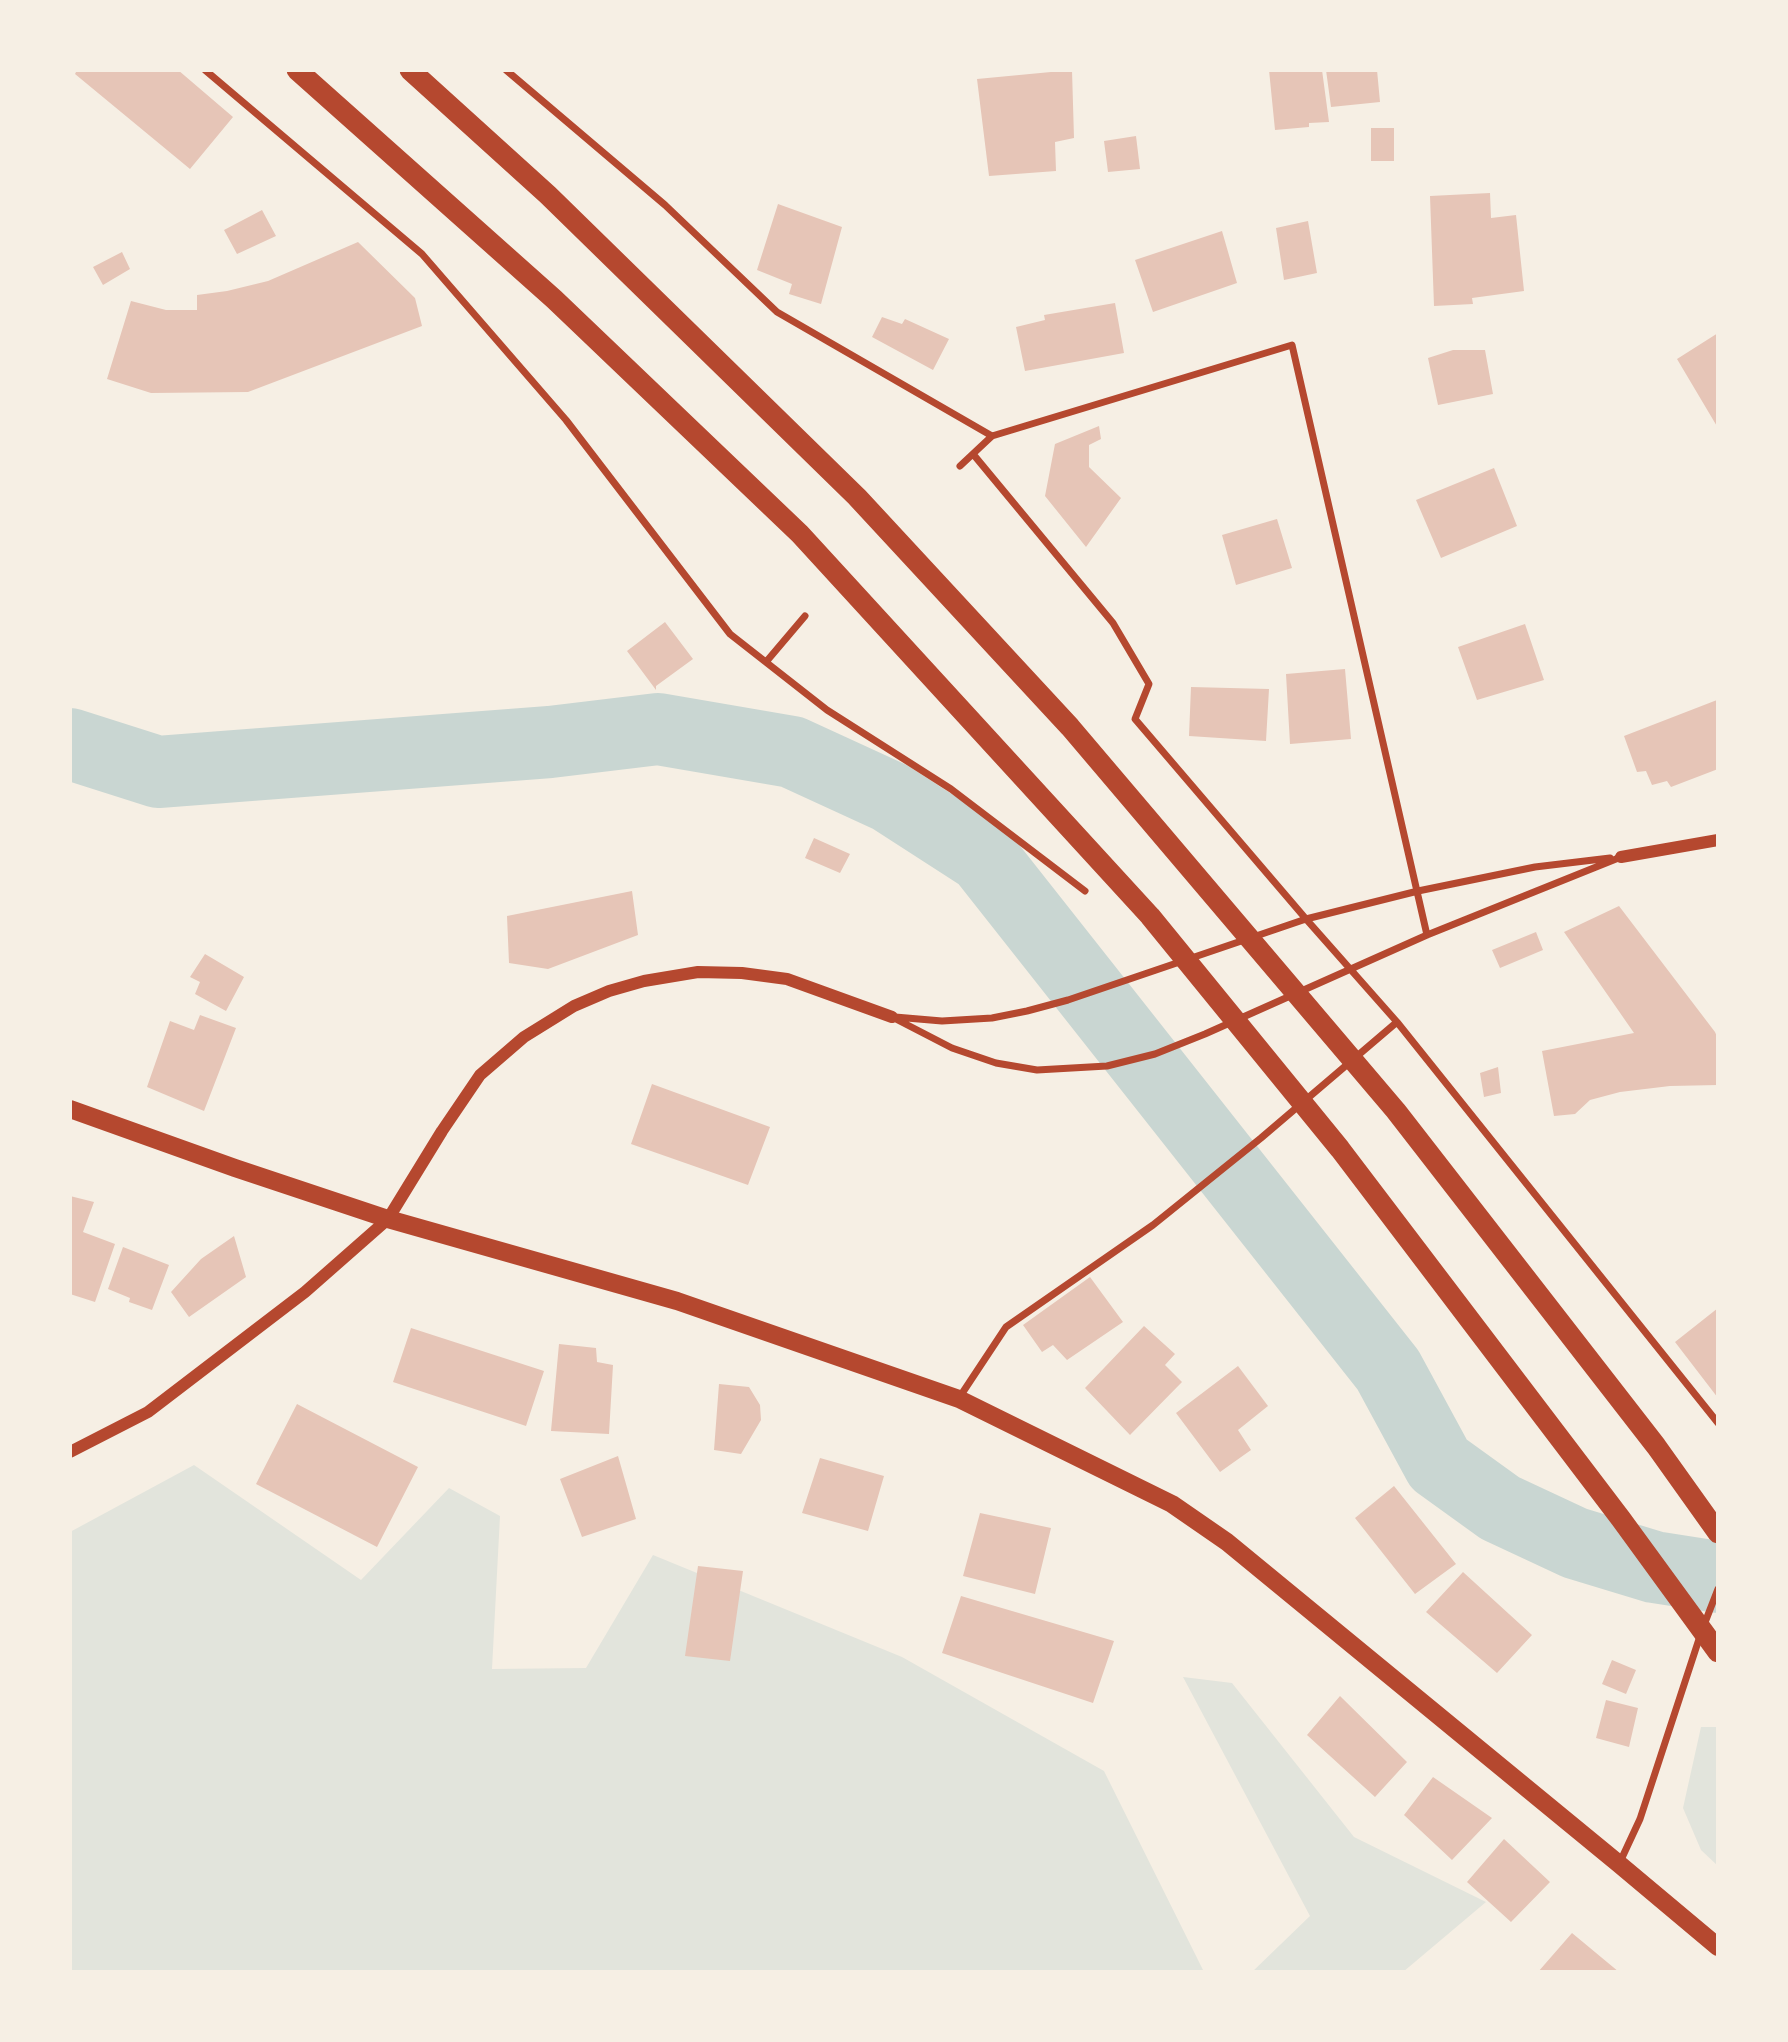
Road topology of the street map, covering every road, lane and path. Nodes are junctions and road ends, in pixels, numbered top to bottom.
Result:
1 (205, 70) edge
2 (296, 70) edge
3 (410, 70) edge
4 (506, 70) edge
5 (992, 436) junction
6 (973, 454) junction
7 (960, 466) dead end
8 (805, 616) dead end
9 (766, 662) junction
10 (1718, 840) edge
11 (1621, 857) junction
12 (1085, 891) dead end
13 (1418, 891) junction
14 (1306, 919) junction
15 (1427, 935) junction
16 (1351, 970) junction
17 (892, 1017) junction
18 (1397, 1022) junction
19 (70, 1109) edge
20 (388, 1219) junction
21 (959, 1399) junction
22 (1718, 1423) edge
23 (70, 1452) edge
24 (1718, 1533) edge
25 (1718, 1589) edge
26 (1718, 1653) edge
27 (1619, 1864) junction
28 (1718, 1947) edge

1 - 9 street
2 - 26 highway
3 - 24 highway
4 - 5 street
5 - 6 street
5 - 13 street
6 - 7 street
6 - 14 street
8 - 9 street
9 - 12 street
10 - 11 street
11 - 13 street
11 - 15 street
13 - 14 street
13 - 15 street
14 - 16 street
14 - 17 street
15 - 16 street
16 - 17 street
16 - 18 street
17 - 20 street
18 - 21 street
18 - 22 street
19 - 20 main road
20 - 21 main road
20 - 23 street
21 - 27 main road
25 - 27 street
27 - 28 main road

